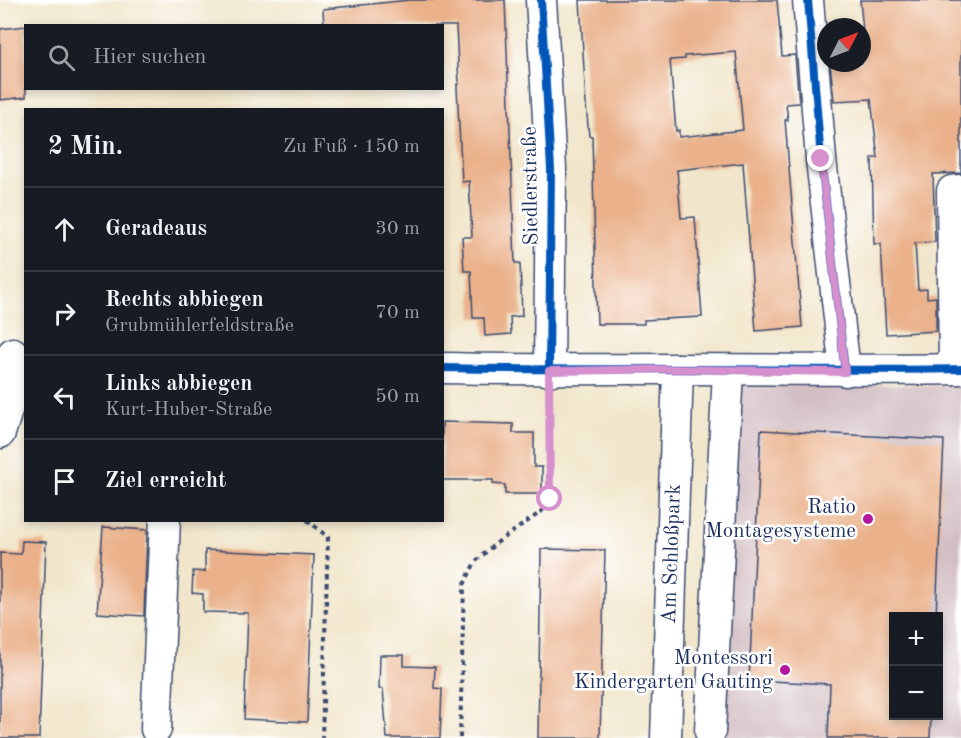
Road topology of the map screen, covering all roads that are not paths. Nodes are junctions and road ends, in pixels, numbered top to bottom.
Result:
1 (541, 0) edge
2 (808, 0) edge
3 (961, 190) edge
4 (13, 353) edge
5 (444, 368) edge
6 (678, 369) junction
7 (958, 369) edge
8 (728, 370) junction
9 (549, 371) junction
10 (845, 372) junction
11 (0, 433) edge
12 (165, 522) edge
13 (156, 729) dead end
14 (666, 733) edge
15 (710, 735) edge

1 - 9 street, Siedlerstraße
2 - 10 street
3 - 7 street
4 - 11 street
5 - 9 street
6 - 8 street
6 - 9 street
6 - 14 street, Am Schloßpark
7 - 10 street
8 - 10 street
8 - 15 street
12 - 13 street
14 - 15 street

